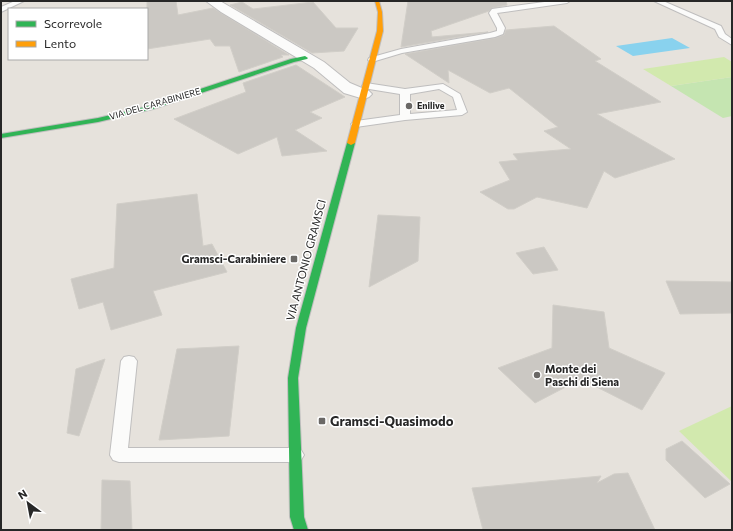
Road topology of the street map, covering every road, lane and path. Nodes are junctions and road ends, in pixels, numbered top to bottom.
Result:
1 (21, 1) edge
2 (212, 1) edge
3 (377, 1) edge
4 (567, 1) edge
5 (657, 1) edge
6 (1, 10) edge
7 (732, 43) edge
8 (305, 58) junction
9 (372, 60) junction
10 (365, 90) junction
11 (405, 92) junction
12 (405, 117) junction
13 (356, 124) junction
14 (1, 136) edge
15 (129, 361) dead end
16 (295, 455) junction
17 (301, 530) edge

1 - 6 lane
2 - 8 street
3 - 9 main road, VIA ANTONIO GRAMSCI
4 - 9 lane
5 - 7 lane
8 - 10 street
8 - 14 main road, VIA DEL CARABINIERE
9 - 10 main road, VIA ANTONIO GRAMSCI
10 - 11 lane
10 - 13 main road, VIA ANTONIO GRAMSCI
11 - 12 lane
11 - 12 lane
12 - 13 lane
13 - 16 main road, VIA ANTONIO GRAMSCI
15 - 16 lane
16 - 17 main road, VIA ANTONIO GRAMSCI

